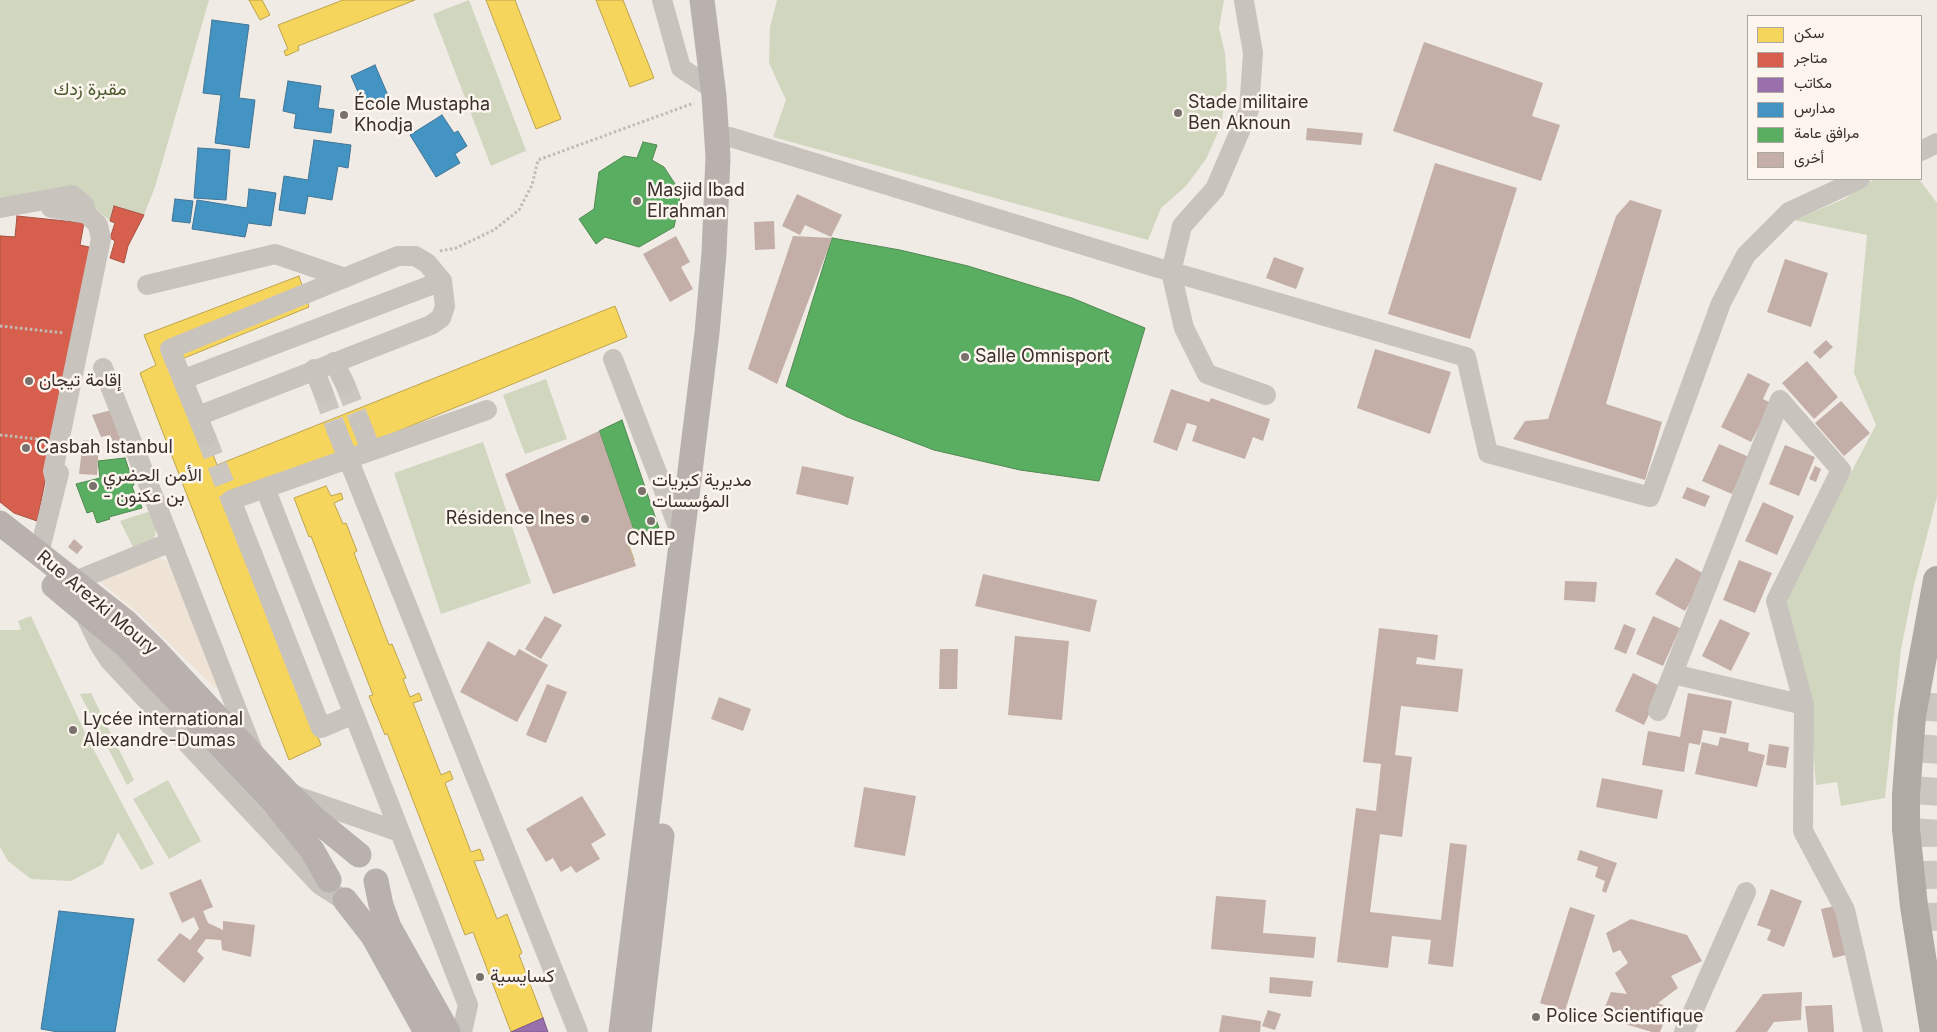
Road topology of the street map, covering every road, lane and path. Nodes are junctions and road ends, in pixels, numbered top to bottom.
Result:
1 (662, 0) edge
2 (702, 0) edge
3 (714, 0) edge
4 (1244, 1) dead end
5 (713, 92) junction
6 (730, 137) junction
7 (1937, 143) edge
8 (1922, 150) edge
9 (1858, 180) edge
10 (0, 208) edge
11 (51, 208) dead end
12 (87, 214) junction
13 (415, 256) junction
14 (1172, 272) junction
15 (344, 278) junction
16 (442, 281) junction
17 (147, 285) dead end
18 (0, 326) edge
19 (66, 333) dead end
20 (613, 359) dead end
21 (334, 362) junction
22 (103, 368) dead end
23 (314, 369) junction
24 (184, 379) junction
25 (344, 384) tunnel mouth
26 (323, 392) tunnel mouth
27 (1266, 395) dead end
28 (487, 410) dead end
29 (198, 416) junction
30 (360, 422) tunnel mouth
31 (337, 431) tunnel mouth
32 (0, 435) edge
33 (69, 436) dead end
34 (206, 437) tunnel mouth
35 (37, 442) dead end
36 (371, 450) junction
37 (349, 458) junction
38 (56, 484) junction
39 (266, 488) junction
40 (0, 523) edge
41 (682, 538) junction
42 (171, 542) junction
43 (0, 545) edge
44 (39, 553) junction
45 (1937, 580) edge
46 (75, 581) junction
47 (1673, 674) junction
48 (1804, 706) junction
49 (1658, 711) dead end
50 (354, 714) junction
51 (256, 758) junction
52 (286, 791) junction
53 (400, 832) junction
54 (359, 855) junction
55 (376, 881) junction
56 (338, 892) junction
57 (1746, 892) dead end
58 (426, 1032) edge
59 (448, 1032) edge
60 (462, 1032) edge
61 (578, 1032) edge
62 (621, 1032) edge
63 (639, 1032) edge
64 (1684, 1032) edge
65 (1873, 1032) edge
66 (1934, 1032) edge

1 - 5 street
2 - 5 main road
3 - 6 main road
4 - 14 street
5 - 13 path
5 - 41 main road
6 - 14 street
6 - 63 main road
7 - 8 street
9 - 14 street
10 - 12 street
11 - 12 street
12 - 38 street
13 - 15 street
13 - 16 street
14 - 27 street
15 - 17 street
15 - 24 street
16 - 21 street
16 - 24 street
18 - 19 path
20 - 41 street
21 - 23 street
21 - 25 street
22 - 42 street
23 - 26 street
23 - 29 street
24 - 29 street
28 - 36 street
29 - 34 street
30 - 36 street
31 - 37 street
32 - 35 path
33 - 38 street
36 - 37 street
37 - 39 street
37 - 61 street
38 - 44 street
39 - 50 street
39 - 50 street
40 - 44 main road, Rue Arezki Moury
41 - 62 main road
42 - 46 street
42 - 51 street
43 - 56 main road, Rue Arezki Moury
44 - 46 main road, Rue Arezki Moury
45 - 66 highway
46 - 51 main road, Rue Arezki Moury
47 - 48 street
47 - 48 street
47 - 49 street
48 - 65 street
50 - 53 street
51 - 52 main road, Rue Arezki Moury
52 - 53 street
52 - 54 main road, Rue Arezki Moury
53 - 60 street
54 - 55 main road
54 - 56 main road
55 - 56 main road
55 - 59 main road
56 - 58 main road, Rue Arezki Moury
57 - 64 street

